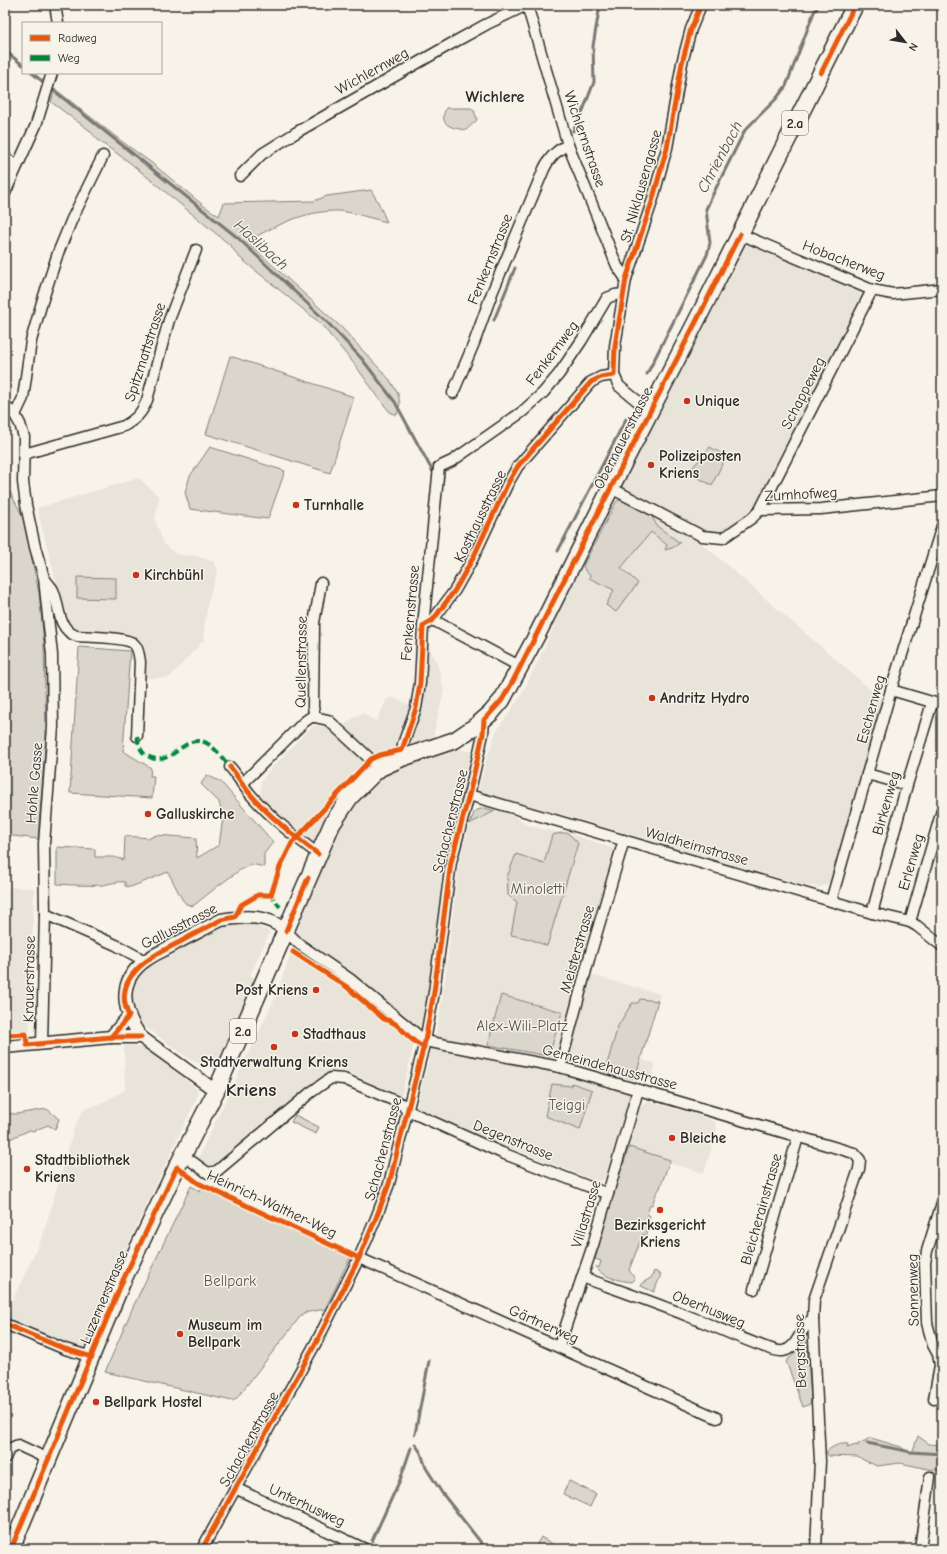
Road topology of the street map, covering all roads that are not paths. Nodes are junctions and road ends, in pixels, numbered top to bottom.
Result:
1 (55, 5) edge
2 (527, 5) edge
3 (701, 5) edge
4 (855, 5) edge
5 (58, 22) edge
6 (52, 74) edge
7 (568, 145) junction
8 (102, 156) dead end
9 (5, 157) edge
10 (16, 166) junction
11 (240, 176) dead end
12 (5, 193) edge
13 (740, 234) junction
14 (196, 250) dead end
15 (626, 279) junction
16 (942, 289) edge
17 (872, 290) junction
18 (623, 294) junction
19 (614, 375) junction
20 (453, 393) dead end
21 (5, 406) edge
22 (651, 408) junction
23 (15, 414) junction
24 (24, 454) junction
25 (439, 468) joint
26 (610, 488) junction
27 (942, 496) edge
28 (760, 510) junction
29 (942, 526) edge
30 (44, 578) junction
31 (321, 583) dead end
32 (433, 620) junction
33 (423, 626) junction
34 (528, 652) joint
35 (521, 667) junction
36 (891, 690) junction
37 (937, 704) edge
38 (315, 717) junction
39 (484, 720) junction
40 (463, 735) junction
41 (137, 736) dead end
42 (479, 752) junction
43 (402, 758) junction
44 (230, 767) dead end
45 (380, 768) junction
46 (868, 774) junction
47 (242, 784) junction
48 (907, 785) junction
49 (469, 795) junction
50 (942, 810) edge
51 (624, 840) junction
52 (318, 854) junction
53 (831, 901) junction
54 (872, 913) junction
55 (45, 914) junction
56 (913, 924) junction
57 (286, 931) junction
58 (942, 946) edge
59 (144, 962) junction
60 (129, 1016) junction
61 (111, 1037) junction
62 (141, 1037) junction
63 (425, 1041) junction
64 (42, 1044) junction
65 (5, 1047) edge
66 (560, 1067) junction
67 (638, 1090) junction
68 (216, 1091) junction
69 (407, 1111) junction
70 (798, 1137) junction
71 (183, 1155) junction
72 (860, 1160) joint
73 (608, 1194) junction
74 (942, 1203) edge
75 (359, 1258) junction
76 (582, 1277) junction
77 (754, 1289) dead end
78 (813, 1319) junction
79 (5, 1324) edge
80 (559, 1346) junction
81 (92, 1357) junction
82 (934, 1400) dead end
83 (717, 1418) dead end
84 (5, 1458) edge
85 (48, 1459) junction
86 (930, 1477) dead end
87 (235, 1488) junction
88 (11, 1549) edge
89 (202, 1549) edge
90 (365, 1549) edge
91 (816, 1549) edge
92 (920, 1549) edge

1 - 5 street
2 - 7 street, Wichlernstrasse
2 - 11 street, Wichlernweg
3 - 15 street, St. Niklausengasse
4 - 13 main road, Obernauerstrasse / 2.a
6 - 10 street
7 - 15 street, Wichlernstrasse
7 - 20 street, Fenkernstrasse
8 - 23 street
9 - 10 street
10 - 12 street
13 - 17 street, Hobacherweg
13 - 22 main road, Obernauerstrasse / 2.a
14 - 24 street, Spitzmattstrasse
15 - 18 street, St. Niklausengasse
16 - 17 street, Hobacherweg
17 - 28 street, Schappeweg
18 - 19 street, St. Niklausengasse
18 - 25 street, Fenkernweg
19 - 22 street
19 - 32 street, Kosthausstrasse
21 - 23 street
22 - 26 main road, Obernauerstrasse / 2.a
23 - 24 street, Hohle Gasse
24 - 30 street, Hohle Gasse
25 - 33 street, Fenkernstrasse
26 - 28 street, Zumhofweg
26 - 34 main road, Obernauerstrasse / 2.a
27 - 28 street, Zumhofweg
29 - 36 street, Eschenweg
30 - 41 street
30 - 55 street, Hohle Gasse
31 - 38 street, Quellenstrasse
32 - 33 street, Kosthausstrasse
32 - 35 street
33 - 43 street, Fenkernstrasse
34 - 35 main road, Luzernerstrasse / 2.a
35 - 39 main road, Luzernerstrasse / 2.a
36 - 37 street
36 - 46 street, Eschenweg
37 - 48 street, Birkenweg
38 - 45 street, Quellenstrasse
38 - 47 street, Quellenstrasse
39 - 40 main road, Luzernerstrasse / 2.a
39 - 42 street, Schachenstrasse
40 - 42 street, Schachenstrasse
40 - 43 main road, Luzernerstrasse / 2.a
42 - 49 street, Schachenstrasse
43 - 45 main road, Luzernerstrasse / 2.a
44 - 47 street
45 - 52 main road, Luzernerstrasse / 2.a
46 - 48 street
46 - 53 street, Eschenweg
47 - 52 street
48 - 54 street, Birkenweg
49 - 51 street, Waldheimstrasse
49 - 63 street, Schachenstrasse
50 - 56 street, Erlenweg
51 - 53 street, Waldheimstrasse
51 - 66 street, Meisterstrasse
52 - 57 main road, Luzernerstrasse / 2.a
53 - 54 street, Waldheimstrasse
54 - 56 street, Waldheimstrasse
55 - 59 street
55 - 64 street, Krauerstrasse
56 - 58 street
57 - 59 street, Gallusstrasse
57 - 63 street, Gemeindehausstrasse
57 - 68 main road, Luzernerstrasse / 2.a
59 - 60 street, Gallusstrasse
60 - 61 street
60 - 62 street, Gallusstrasse
61 - 62 street
61 - 64 street
62 - 68 street
63 - 66 street, Gemeindehausstrasse
63 - 69 street, Schachenstrasse
64 - 65 street
66 - 67 street, Gemeindehausstrasse
67 - 70 street, Gemeindehausstrasse
67 - 73 street, Villastrasse
68 - 71 main road, Luzernerstrasse / 2.a
69 - 71 street, Degenstrasse
69 - 73 street, Degenstrasse
69 - 75 street, Schachenstrasse
70 - 72 street, Gemeindehausstrasse
70 - 77 street, Bleicherainstrasse
71 - 81 main road, Luzernerstrasse / 2.a
72 - 78 street, Bergstrasse
73 - 76 street, Villastrasse
74 - 82 street, Sonnenweg
75 - 80 street, Gärtnerweg
75 - 87 street, Schachenstrasse
76 - 78 street, Oberhusweg
76 - 80 street, Villastrasse
78 - 91 street, Bergstrasse
79 - 81 street
80 - 83 street, Gärtnerweg
81 - 85 main road, Luzernerstrasse / 2.a
84 - 85 street
85 - 88 main road, Luzernerstrasse / 2.a
86 - 92 street
87 - 89 street, Schachenstrasse
87 - 90 street, Unterhusweg

